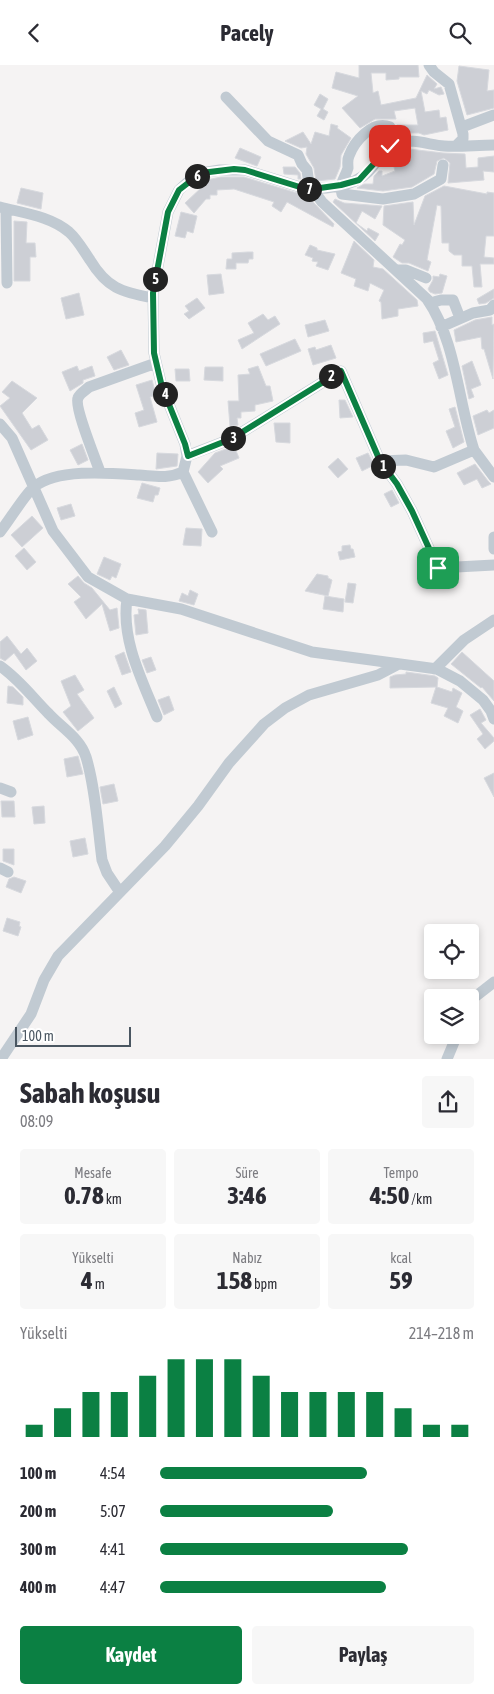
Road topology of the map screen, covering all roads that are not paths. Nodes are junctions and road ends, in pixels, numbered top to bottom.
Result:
1 (429, 65) edge
2 (226, 97) dead end
3 (494, 115) edge
4 (462, 127) junction
5 (396, 144) junction
6 (494, 145) edge
7 (456, 146) junction
8 (443, 165) dead end
9 (341, 185) junction
10 (313, 189) junction
11 (3, 208) edge
12 (398, 270) junction
13 (6, 283) dead end
14 (421, 292) junction
15 (153, 298) junction
16 (430, 303) junction
17 (493, 311) edge
18 (460, 318) junction
19 (441, 327) junction
20 (156, 363) junction
21 (0, 424) edge
22 (474, 450) junction
23 (188, 456) junction
24 (380, 461) junction
25 (100, 472) junction
26 (183, 472) junction
27 (494, 477) edge
28 (33, 487) junction
29 (0, 532) edge
30 (212, 532) dead end
31 (494, 537) edge
32 (494, 549) edge
33 (494, 565) edge
34 (127, 599) junction
35 (494, 620) edge
36 (400, 664) junction
37 (0, 666) edge
38 (435, 669) junction
39 (157, 717) dead end
40 (494, 719) edge
41 (0, 788) edge
42 (11, 792) dead end
43 (119, 891) junction
44 (494, 982) edge
45 (479, 994) edge
46 (453, 1044) edge
47 (1, 1059) edge
48 (447, 1059) edge

1 - 4 street
2 - 10 street
3 - 4 street
4 - 7 street
5 - 7 street
5 - 9 street
5 - 9 street
6 - 7 street
8 - 9 street
9 - 10 street
10 - 12 street
10 - 15 street
11 - 13 street
11 - 15 street
12 - 14 street
12 - 14 street
14 - 16 street
15 - 20 street
16 - 18 street
16 - 19 street
17 - 18 street
18 - 19 street
19 - 22 street
20 - 23 street
20 - 25 street
21 - 28 street
22 - 24 street
22 - 27 street
23 - 24 street
23 - 26 street
24 - 33 street
25 - 26 street
25 - 28 street
26 - 30 street
28 - 29 street
28 - 34 street
31 - 32 street
34 - 36 street
34 - 39 street
35 - 38 street
36 - 38 street
36 - 43 street
37 - 43 street
38 - 40 street
41 - 42 street
43 - 47 street
44 - 45 street
46 - 48 street

